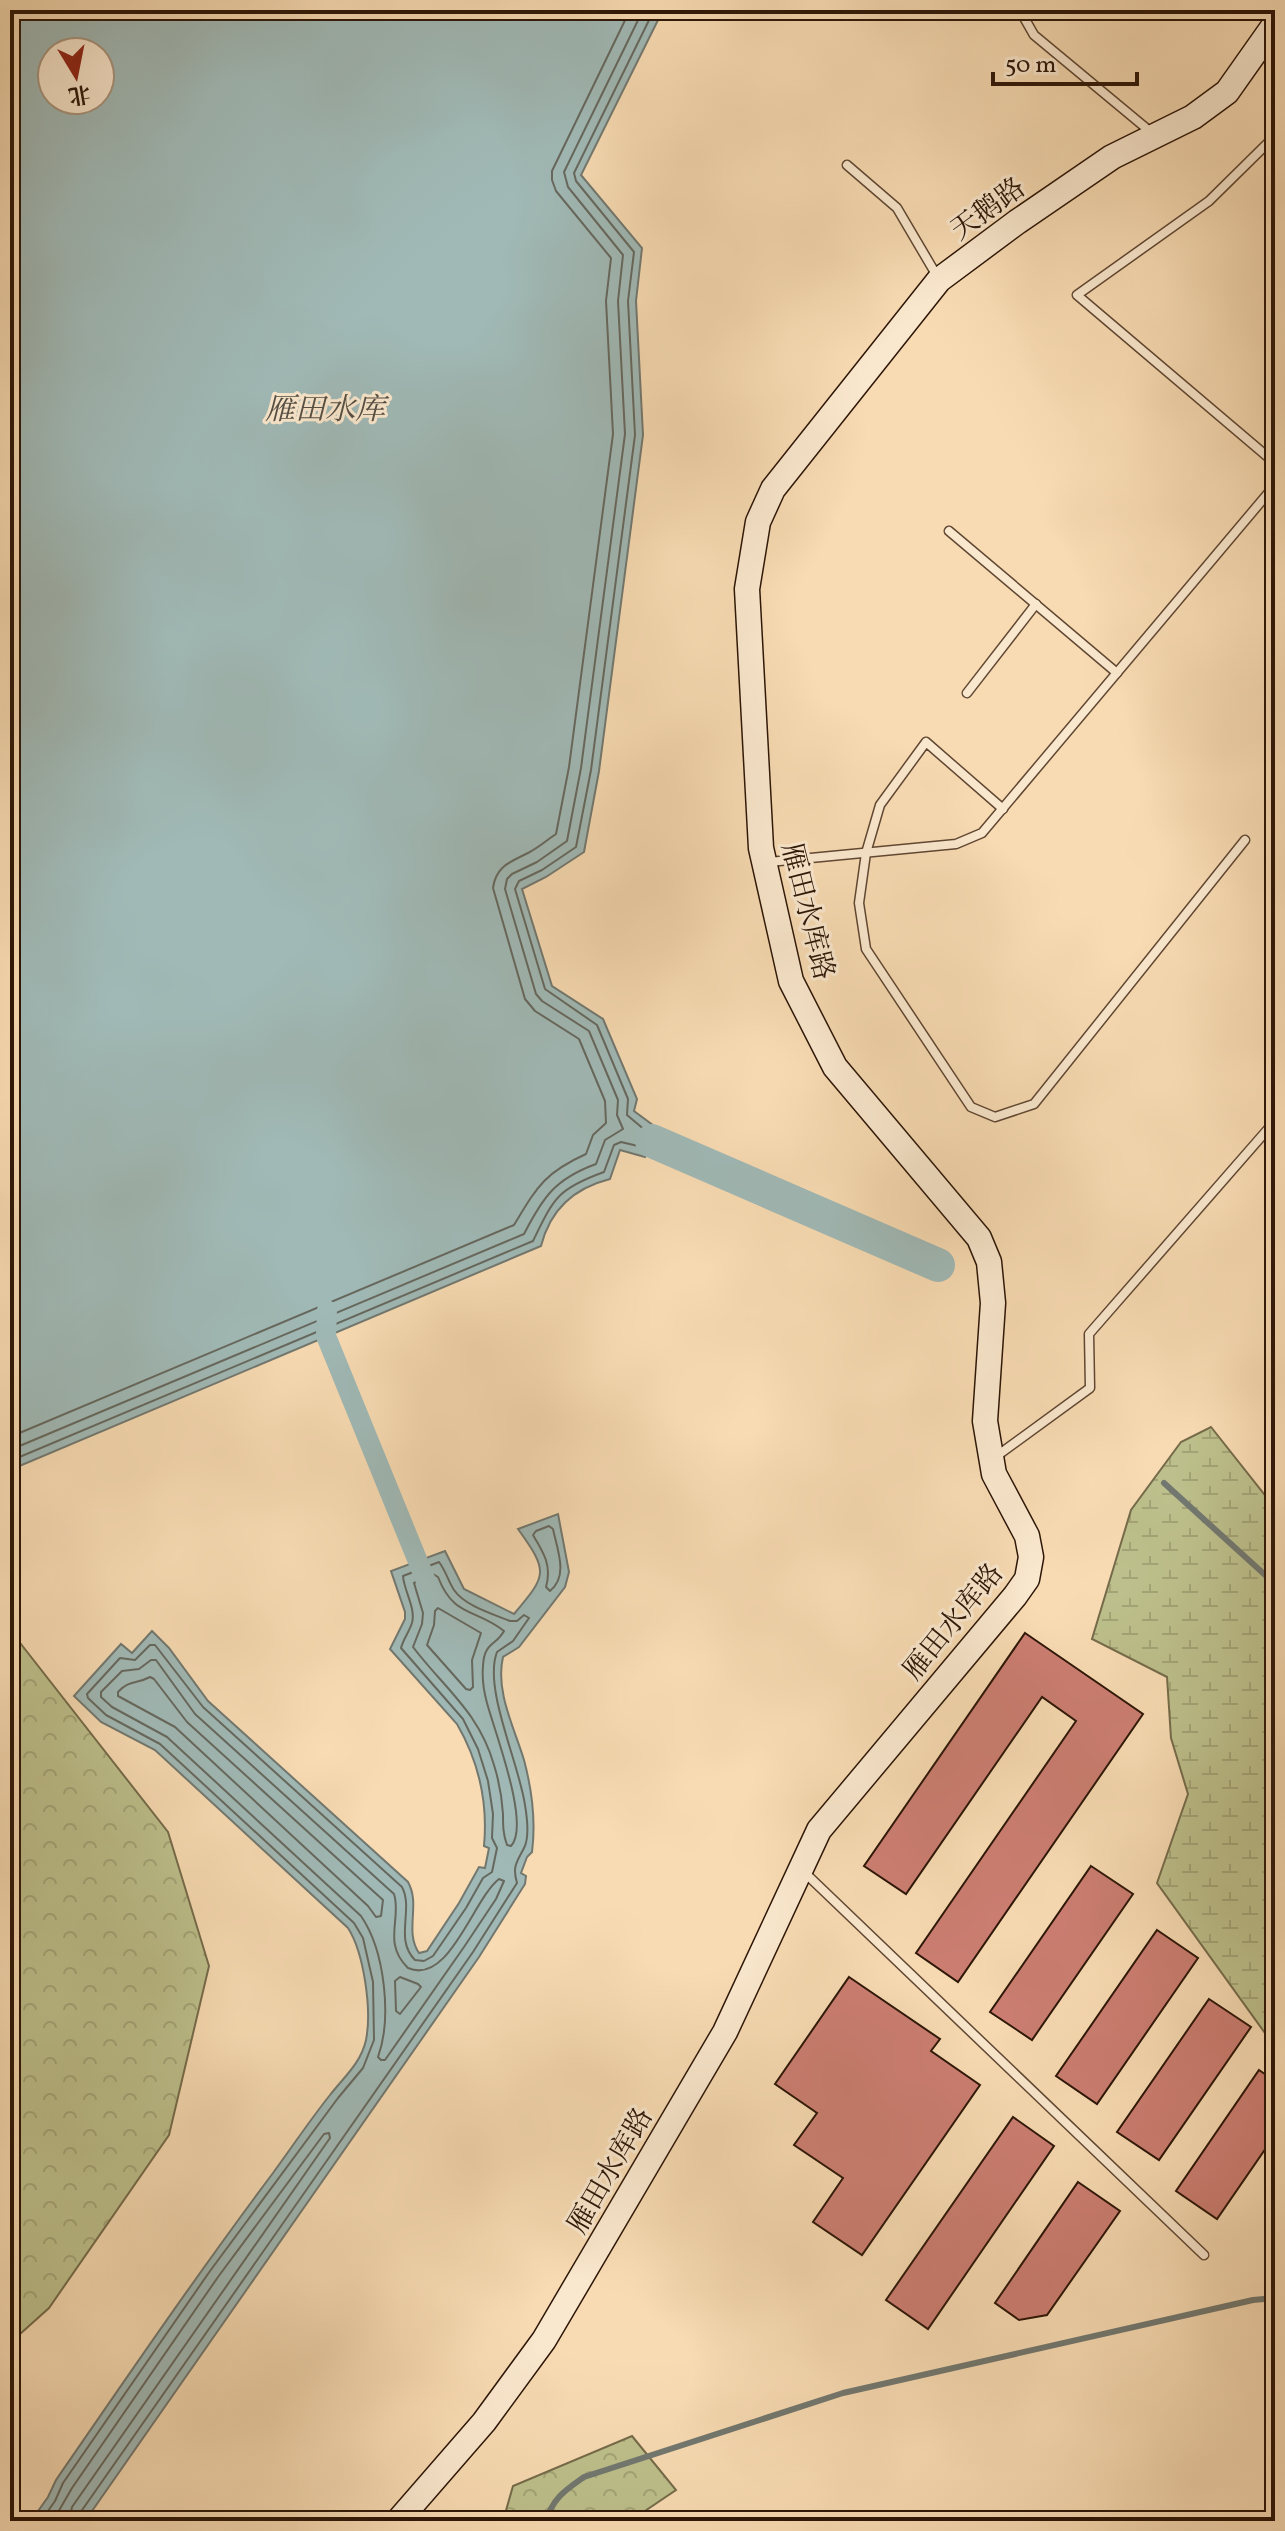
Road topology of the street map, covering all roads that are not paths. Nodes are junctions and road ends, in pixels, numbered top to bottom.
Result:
1 (1025, 10) edge
2 (1275, 24) edge
3 (1155, 136) junction
4 (1275, 136) edge
5 (847, 165) dead end
6 (939, 280) junction
7 (1275, 463) edge
8 (1275, 485) edge
9 (773, 489) joint
10 (949, 531) dead end
11 (1036, 604) junction
12 (1117, 673) junction
13 (967, 693) dead end
14 (1003, 809) junction
15 (1245, 840) dead end
16 (866, 853) junction
17 (764, 863) junction
18 (1275, 1121) edge
19 (992, 1460) junction
20 (801, 1869) junction
21 (1204, 2255) dead end
22 (398, 2521) edge

1 - 3 lane
2 - 3 main road, 天鹅路
3 - 6 main road, 天鹅路
4 - 7 lane
5 - 6 lane
6 - 9 main road, 天鹅路
8 - 12 lane
9 - 17 main road, 雁田水库路
10 - 11 lane
11 - 12 lane
11 - 13 lane
12 - 14 lane
14 - 16 lane
14 - 16 lane
15 - 16 lane
16 - 17 lane
17 - 19 main road, 雁田水库路
18 - 19 lane
19 - 20 main road, 雁田水库路
20 - 21 lane
20 - 22 main road, 雁田水库路

